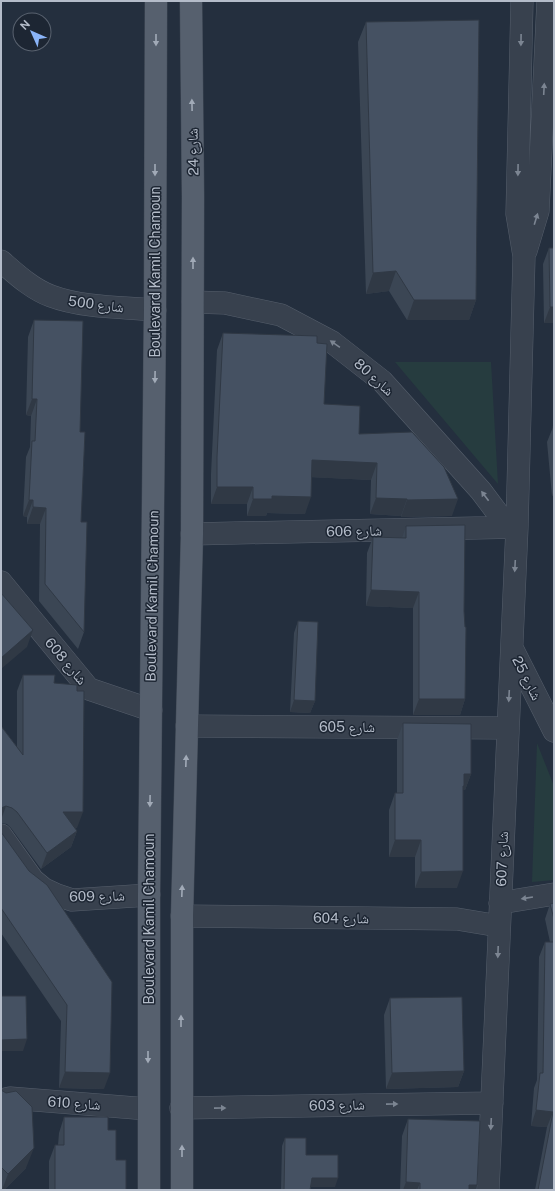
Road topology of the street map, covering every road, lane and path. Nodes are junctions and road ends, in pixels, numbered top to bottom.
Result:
1 (156, 1) edge
2 (191, 1) edge
3 (522, 1) edge
4 (548, 1) edge
5 (524, 256) junction
6 (1, 261) edge
7 (193, 302) junction
8 (155, 310) junction
9 (513, 527) junction
10 (192, 534) junction
11 (1, 582) edge
12 (511, 647) junction
13 (151, 710) junction
14 (187, 726) junction
15 (507, 728) junction
16 (554, 731) edge
17 (1, 835) edge
18 (554, 894) edge
19 (149, 895) junction
20 (500, 903) junction
21 (182, 916) junction
22 (499, 926) junction
23 (1, 1100) edge
24 (492, 1103) junction
25 (181, 1108) junction
26 (148, 1109) junction
27 (148, 1190) edge
28 (182, 1190) edge
29 (488, 1190) edge

1 -> 8 main road, Boulevard Kamil Chamoun
7 -> 2 main road, شارع 24
3 -> 5 street
5 -> 4 street
5 - 9 street, شارع 607
6 - 8 street, شارع 500
9 -> 7 street, شارع 80
7 - 10 main road
8 -> 13 main road, Boulevard Kamil Chamoun
9 - 10 street, شارع 606
9 -> 12 street, شارع 607
10 - 14 main road
11 - 13 street, شارع 608
12 -> 15 street, شارع 607
12 - 16 street, شارع 25
13 -> 19 main road, Boulevard Kamil Chamoun
14 - 15 street, شارع 605
21 -> 14 main road
15 - 20 street, شارع 607
17 - 19 street, شارع 609
18 -> 20 street
19 -> 26 main road, Boulevard Kamil Chamoun
20 - 22 street, شارع 607
21 - 22 street, شارع 604
25 -> 21 main road
22 -> 24 street, شارع 607
23 - 26 street, شارع 610
25 -> 24 street, شارع 603
24 -> 29 street, شارع 607
28 -> 25 main road
26 - 27 main road, Boulevard Kamil Chamoun

